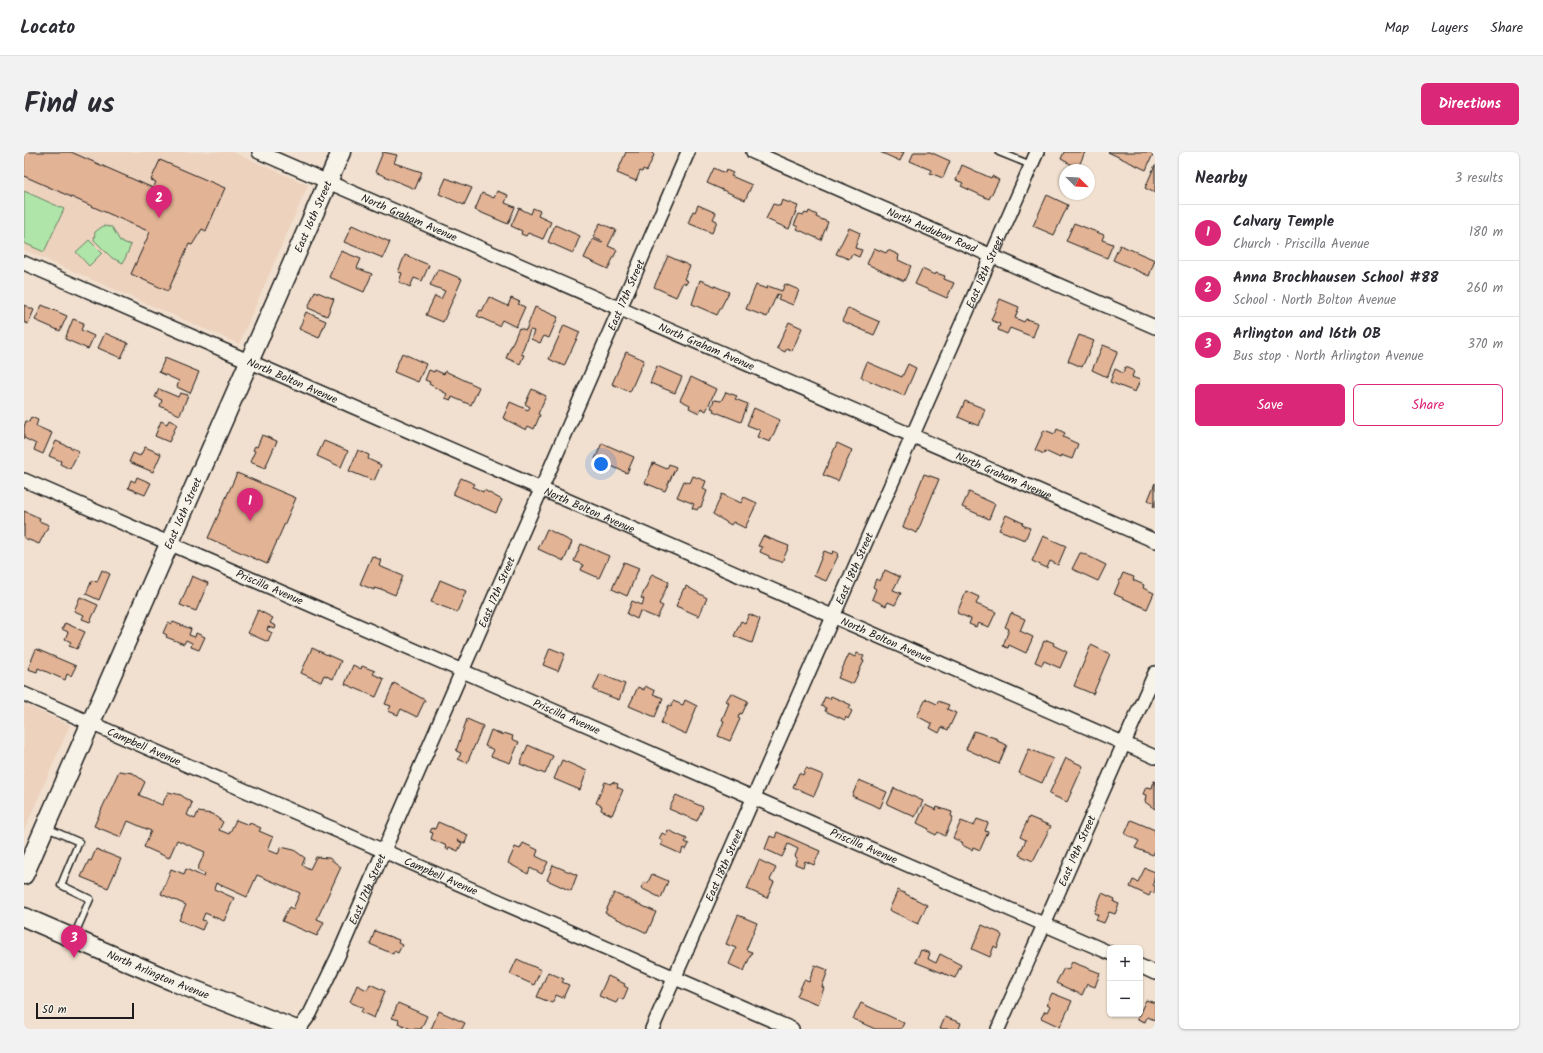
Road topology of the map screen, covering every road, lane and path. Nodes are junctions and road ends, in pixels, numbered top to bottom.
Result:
1 (259, 152) edge
2 (341, 152) edge
3 (688, 152) edge
4 (753, 152) edge
5 (1000, 152) edge
6 (1037, 152) edge
7 (1031, 165) junction
8 (328, 182) junction
9 (991, 256) junction
10 (24, 263) edge
11 (621, 309) junction
12 (1155, 327) edge
13 (249, 362) junction
14 (912, 436) junction
15 (24, 480) edge
16 (542, 490) junction
17 (1155, 541) edge
18 (170, 543) junction
19 (832, 617) junction
20 (462, 670) junction
21 (1155, 673) edge
22 (24, 694) edge
23 (91, 723) junction
24 (1124, 744) junction
25 (1155, 757) edge
26 (754, 798) junction
27 (46, 827) junction
28 (383, 851) junction
29 (24, 875) edge
30 (24, 917) edge
31 (1044, 924) junction
32 (74, 938) junction
33 (1107, 952) edge
34 (1143, 967) edge
35 (1155, 973) edge
36 (675, 978) junction
37 (294, 1029) edge
38 (299, 1029) edge
39 (652, 1029) edge
40 (792, 1029) edge
41 (998, 1029) edge

1 - 8 street, North Graham Avenue
2 - 8 main road, East 16th Street
3 - 11 street, East 17th Street
4 - 9 street, North Audubon Road
5 - 7 lane
6 - 7 street, East 18th Street
7 - 9 street, East 18th Street
8 - 11 street, North Graham Avenue
8 - 13 main road, East 16th Street
9 - 12 street, North Audubon Road
9 - 14 street, East 18th Street
10 - 13 street, North Bolton Avenue
11 - 14 street, North Graham Avenue
11 - 16 street, East 17th Street
13 - 16 street, North Bolton Avenue
13 - 18 main road, East 16th Street
14 - 17 street, North Graham Avenue
14 - 19 street, East 18th Street
15 - 18 street, Priscilla Avenue
16 - 19 street, North Bolton Avenue
16 - 20 street, East 17th Street
18 - 20 street, Priscilla Avenue
18 - 23 main road, East 16th Street
19 - 24 street, North Bolton Avenue
19 - 26 street, East 18th Street
20 - 26 street, Priscilla Avenue
20 - 28 street, East 17th Street
21 - 24 street, East 19th Street
22 - 23 street, Campbell Avenue
23 - 27 main road, East 16th Street
23 - 28 street, Campbell Avenue
24 - 25 street, North Bolton Avenue
24 - 31 street, East 19th Street
26 - 31 street, Priscilla Avenue
26 - 36 street, East 18th Street
27 - 29 main road, East 16th Street
27 - 32 lane
28 - 36 street, Campbell Avenue
28 - 38 street, East 17th Street
30 - 32 main road, North Arlington Avenue
31 - 33 street, Priscilla Avenue
31 - 41 street, East 19th Street
32 - 37 main road, North Arlington Avenue
34 - 35 street
36 - 39 street, East 18th Street
36 - 40 street, Campbell Avenue

